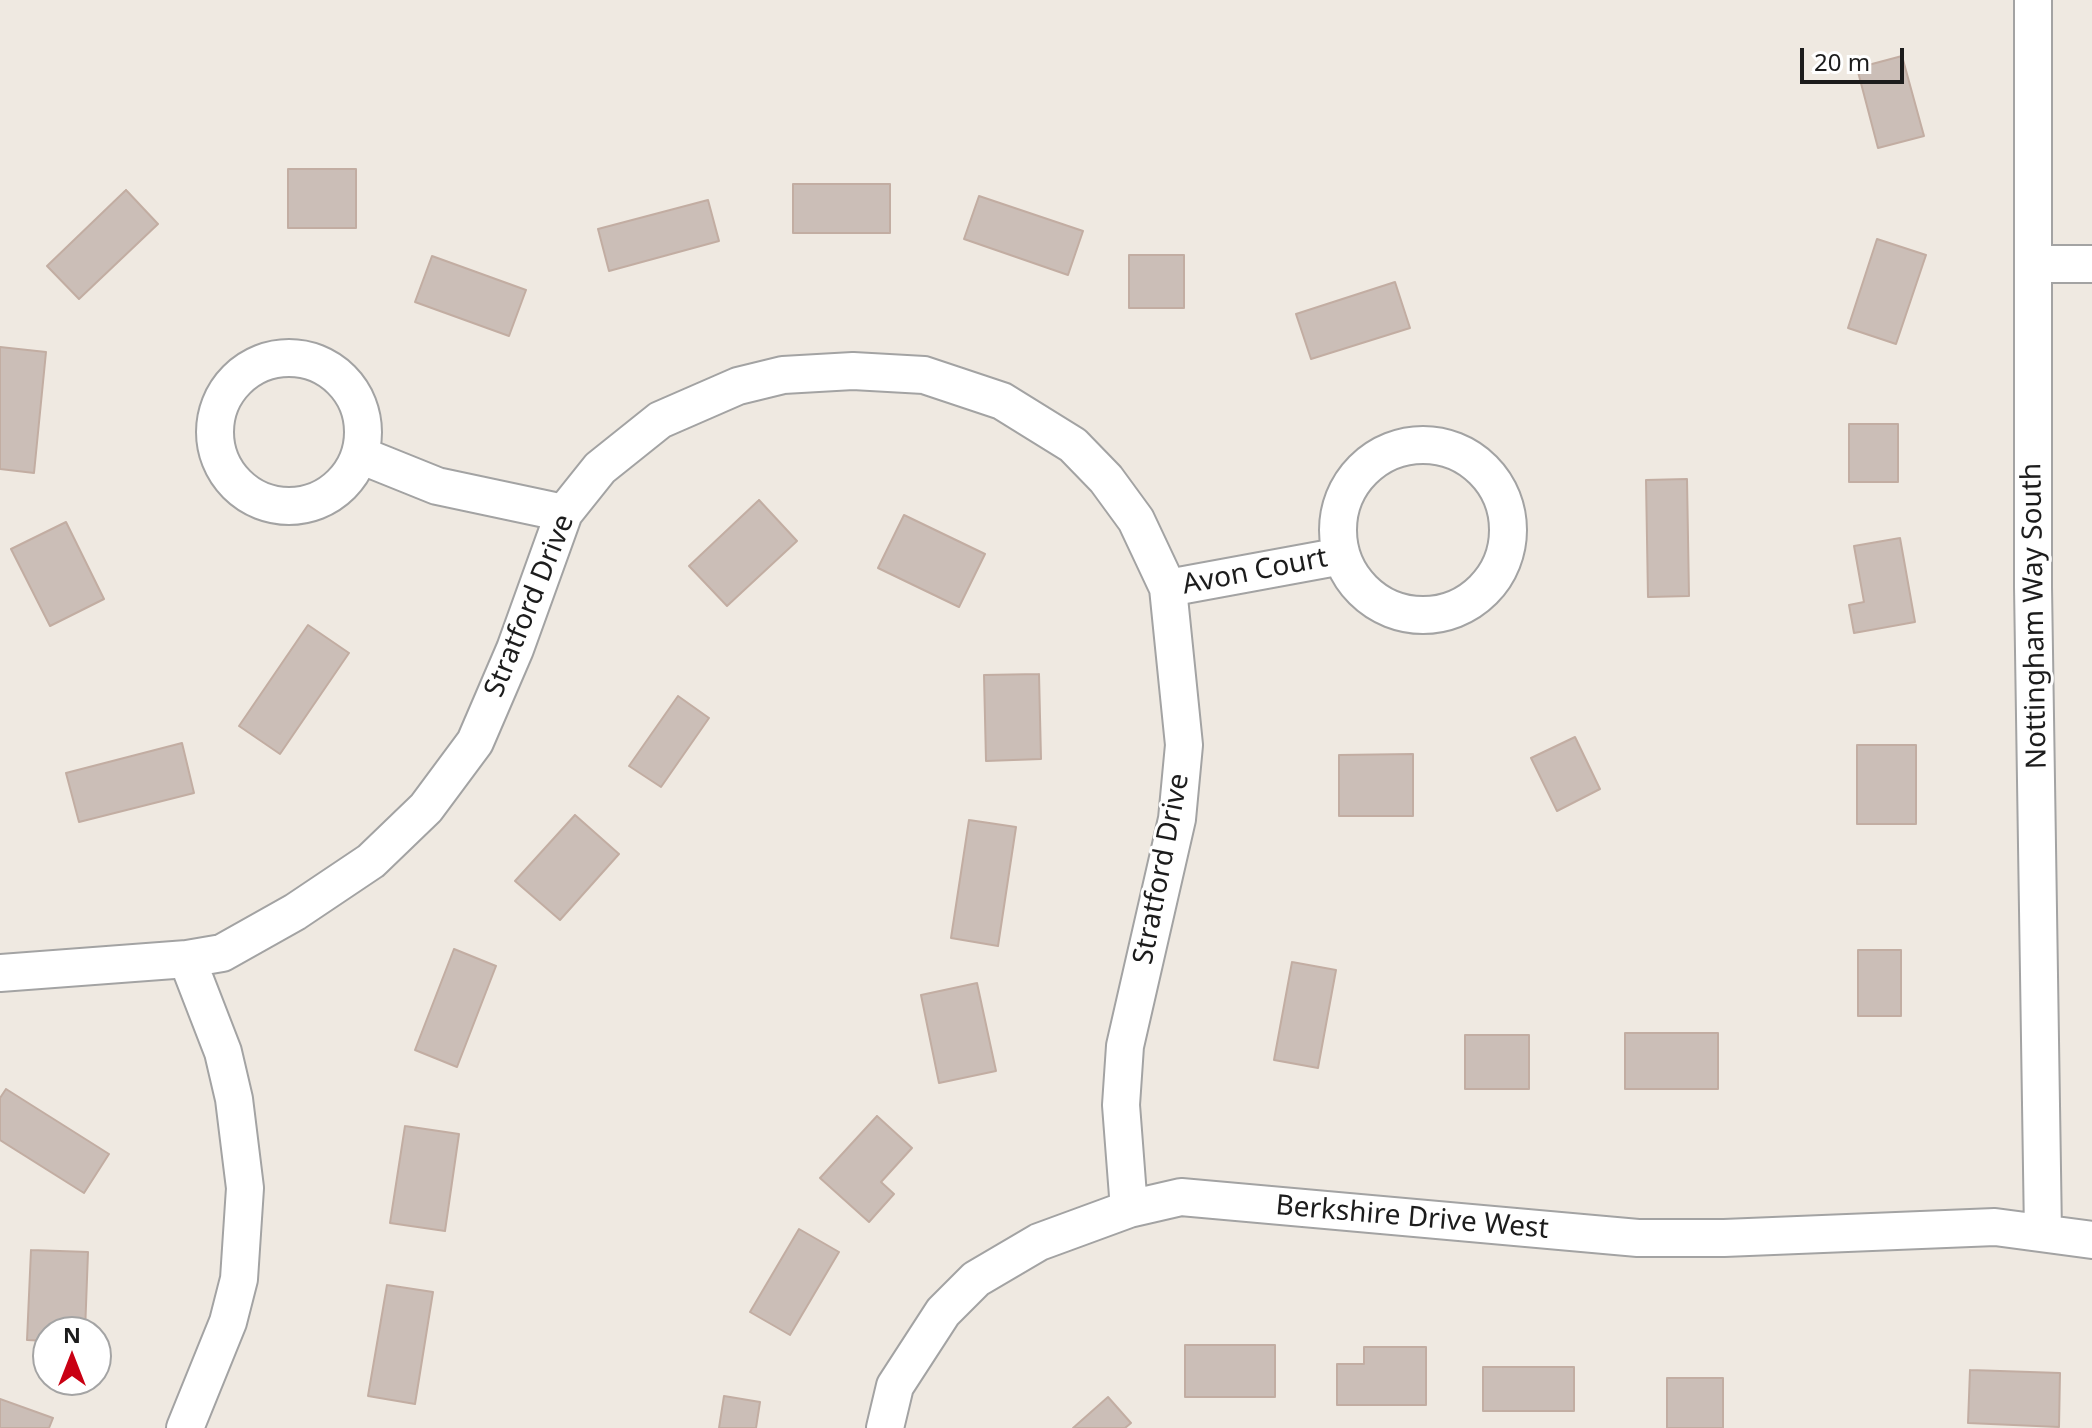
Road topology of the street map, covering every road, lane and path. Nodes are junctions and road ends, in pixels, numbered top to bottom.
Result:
1 (2033, 0) edge
2 (2033, 264) junction
3 (2092, 264) edge
4 (360, 455) junction
5 (564, 513) junction
6 (1342, 556) junction
7 (1168, 588) junction
8 (187, 959) junction
9 (0, 973) edge
10 (1129, 1209) junction
11 (2043, 1233) junction
12 (2092, 1240) edge
13 (185, 1428) edge
14 (885, 1428) edge

1 - 2 street, Nottingham Way South
2 - 3 street
2 - 11 street, Nottingham Way South
4 - 4 street
4 - 5 street
5 - 7 street, Stratford Drive
5 - 8 street, Stratford Drive
6 - 6 street, Avon Court
6 - 7 street, Avon Court
7 - 10 street, Stratford Drive
8 - 9 street, Stratford Drive
8 - 13 street
10 - 11 street, Berkshire Drive West
10 - 14 street, Berkshire Drive West
11 - 12 street, Berkshire Drive West

